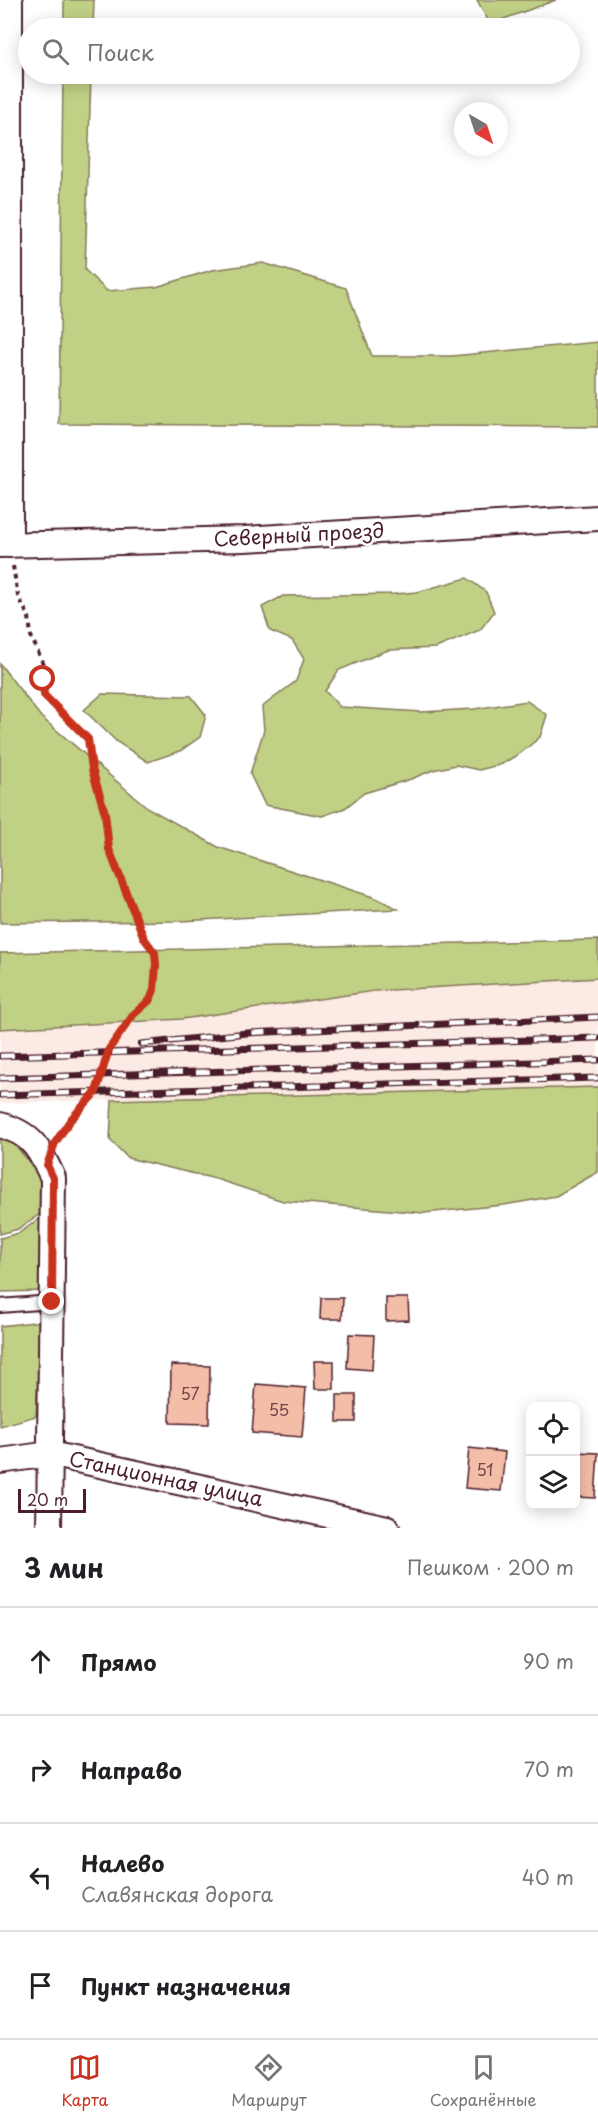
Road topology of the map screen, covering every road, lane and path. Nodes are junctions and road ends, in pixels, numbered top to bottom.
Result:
1 (10, 0) edge
2 (598, 518) edge
3 (5, 545) edge
4 (0, 1125) edge
5 (47, 1165) junction
6 (52, 1302) junction
7 (0, 1306) edge
8 (50, 1454) junction
9 (0, 1461) edge
10 (49, 1528) edge
11 (387, 1528) edge

1 - 3 street
2 - 3 street, Северный проезд
3 - 5 path
4 - 5 street
5 - 6 street
6 - 7 lane
6 - 8 street
8 - 9 street
8 - 10 street
8 - 11 street, Станционная улица

